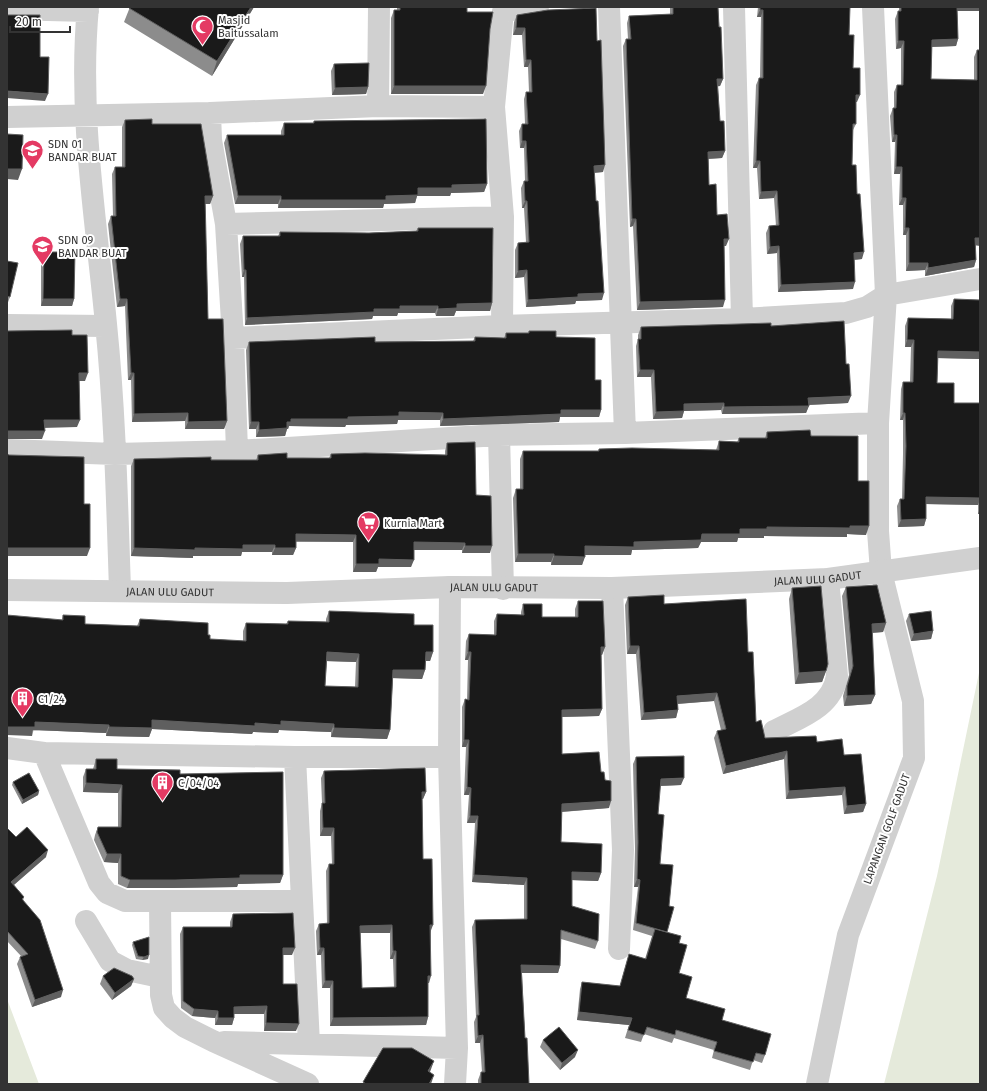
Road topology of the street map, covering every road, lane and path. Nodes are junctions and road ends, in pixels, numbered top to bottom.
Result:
1 (379, 7) edge
2 (538, 7) edge
3 (609, 7) edge
4 (734, 7) edge
5 (873, 7) edge
6 (7, 9) edge
7 (88, 9) edge
8 (503, 9) edge
9 (378, 106) junction
10 (494, 107) junction
11 (210, 113) junction
12 (85, 116) junction
13 (7, 117) edge
14 (503, 217) junction
15 (226, 224) junction
16 (980, 279) edge
17 (886, 295) junction
18 (742, 319) junction
19 (621, 324) junction
20 (7, 325) edge
21 (106, 326) junction
22 (502, 326) junction
23 (233, 338) junction
24 (878, 423) junction
25 (625, 433) junction
26 (499, 436) junction
27 (7, 450) edge
28 (237, 451) junction
29 (115, 454) junction
30 (980, 558) edge
31 (881, 572) junction
32 (828, 579) junction
33 (450, 587) junction
34 (612, 588) junction
35 (503, 589) junction
36 (7, 590) edge
37 (120, 590) junction
38 (774, 731) dead end
39 (7, 748) edge
40 (44, 753) junction
41 (295, 757) junction
42 (449, 757) junction
43 (302, 901) junction
44 (160, 902) junction
45 (86, 921) dead end
46 (620, 949) dead end
47 (160, 977) junction
48 (213, 1041) junction
49 (309, 1044) junction
50 (457, 1048) junction
51 (308, 1084) edge
52 (455, 1084) edge
53 (817, 1084) edge

1 - 9 street
2 - 8 street
3 - 19 street
4 - 18 street
5 - 17 street, LAPANGAN GOLF GADUT
6 - 7 street
7 - 12 street
8 - 10 street
9 - 10 street
9 - 11 street
10 - 14 street
11 - 12 street
11 - 15 street
12 - 13 street
12 - 21 street
14 - 15 street
14 - 22 street
15 - 23 street
16 - 17 street
17 - 18 street
17 - 24 street, LAPANGAN GOLF GADUT
18 - 19 street
19 - 22 street
19 - 25 street
20 - 21 street
21 - 29 street
22 - 23 street
23 - 28 street
24 - 25 street
24 - 31 street, LAPANGAN GOLF GADUT
25 - 26 street
26 - 28 street
26 - 35 street
27 - 29 street
28 - 29 street
29 - 37 street
30 - 31 street, JALAN ULU GADUT
31 - 32 street, JALAN ULU GADUT
31 - 53 street, LAPANGAN GOLF GADUT
32 - 34 street, JALAN ULU GADUT
32 - 38 street
33 - 35 street, JALAN ULU GADUT
33 - 37 street, JALAN ULU GADUT
33 - 42 street
34 - 35 street, JALAN ULU GADUT
34 - 46 street
36 - 37 street, JALAN ULU GADUT
39 - 40 street
40 - 41 street
40 - 44 street
41 - 42 street
41 - 43 street
42 - 50 street
43 - 44 street
43 - 49 street
44 - 47 street
45 - 47 street
47 - 48 street
48 - 49 street
48 - 51 street
49 - 50 street
50 - 52 street

